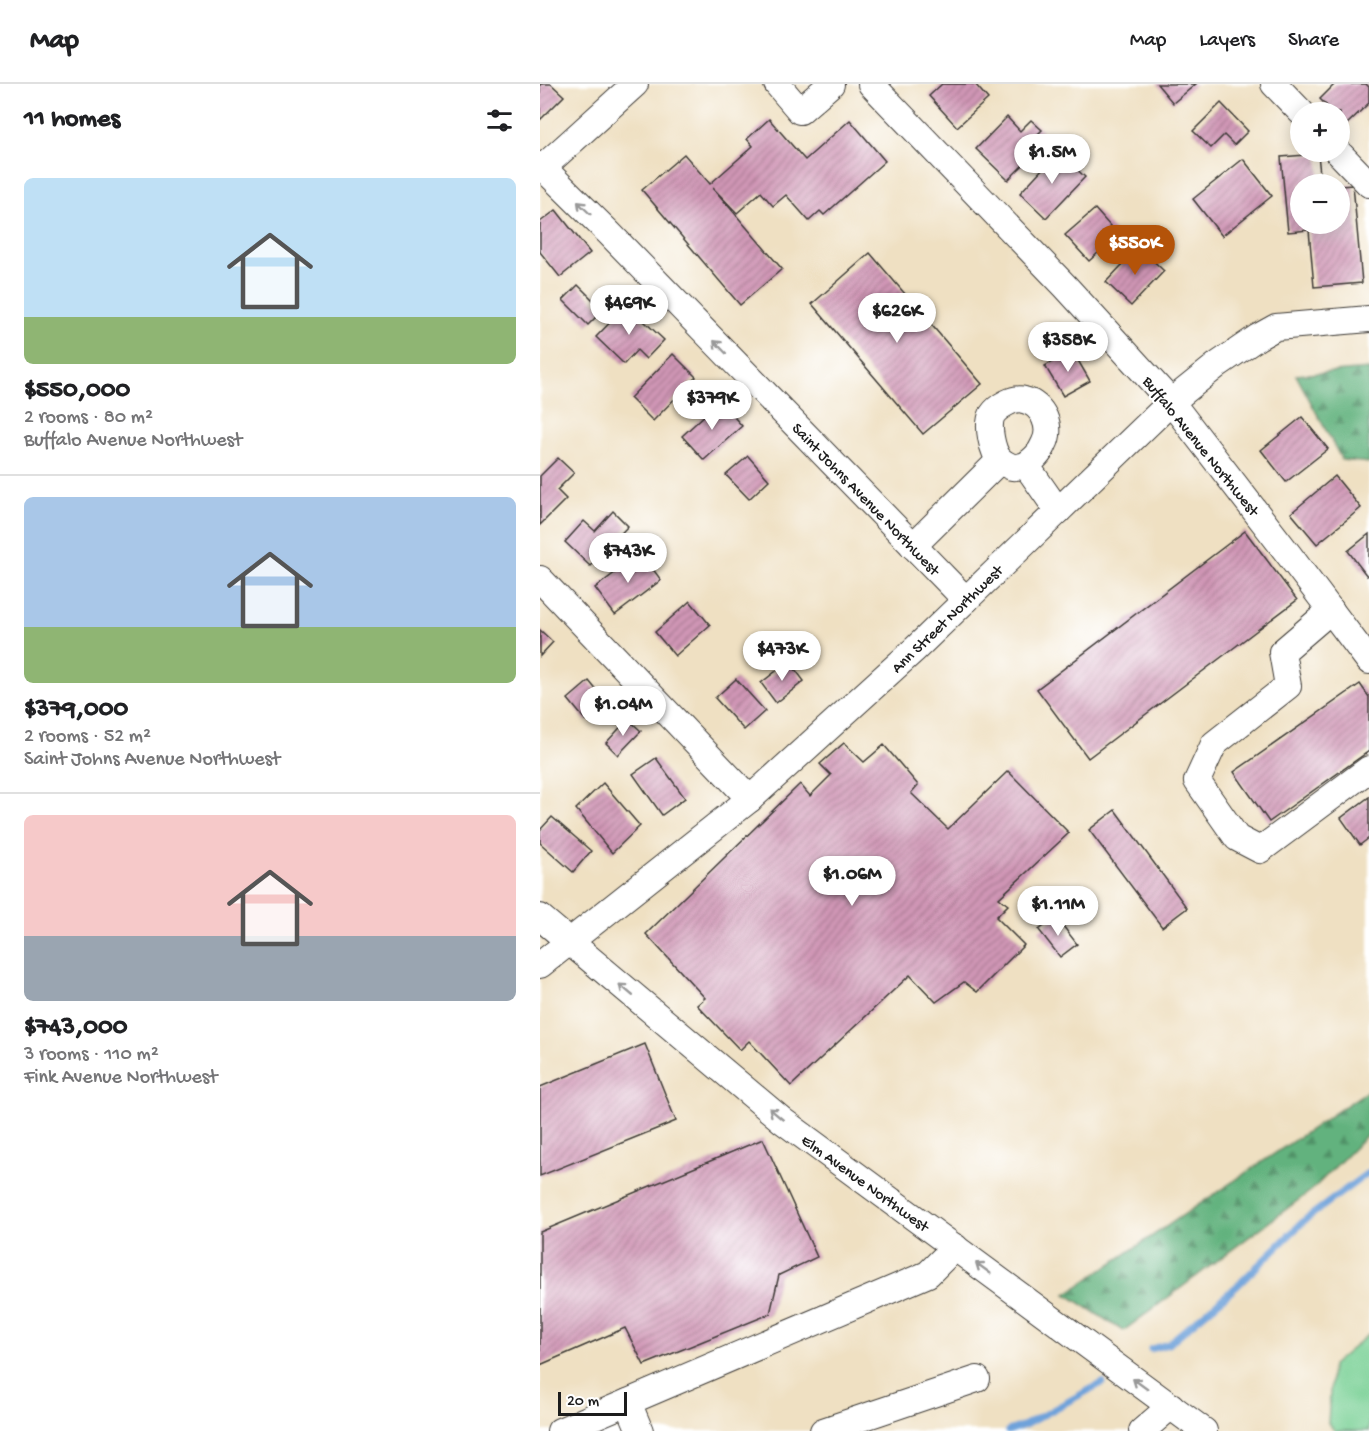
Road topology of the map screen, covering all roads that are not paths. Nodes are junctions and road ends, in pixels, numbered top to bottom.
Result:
1 (635, 84) edge
2 (777, 84) edge
3 (831, 84) edge
4 (872, 84) edge
5 (1274, 84) edge
6 (1291, 102) edge
7 (1348, 162) edge
8 (541, 168) edge
9 (1369, 184) edge
10 (1369, 319) edge
11 (1171, 402) junction
12 (1000, 460) junction
13 (1026, 465) junction
14 (1058, 511) junction
15 (913, 546) junction
16 (540, 579) edge
17 (966, 600) junction
18 (1331, 610) junction
19 (1369, 661) edge
20 (1369, 770) edge
21 (750, 799) junction
22 (540, 917) edge
23 (570, 943) junction
24 (540, 965) edge
25 (954, 1247) junction
26 (977, 1379) dead end
27 (628, 1402) junction
28 (1171, 1406) junction
29 (560, 1431) edge
30 (640, 1431) edge
31 (823, 1431) edge
32 (1142, 1431) edge
33 (1204, 1431) edge

1 - 8 street
2 - 3 street
4 - 11 street, Buffalo Avenue Northwest
5 - 6 street
7 - 9 street
15 -> 8 street, Saint Johns Avenue Northwest
10 - 11 street, Ann Street Northwest
11 - 14 street, Ann Street Northwest
11 - 18 street, Buffalo Avenue Northwest
12 - 13 street
12 - 13 street
12 - 15 street
13 - 14 street
14 - 17 street, Ann Street Northwest
15 - 17 street, Saint Johns Avenue Northwest
16 - 21 street
17 - 21 street, Ann Street Northwest
18 - 19 street, Buffalo Avenue Northwest
18 - 20 street
21 - 23 street, Ann Street Northwest
22 - 23 street, Elm Avenue Northwest
23 - 24 street, Ann Street Northwest
25 -> 23 street, Elm Avenue Northwest
25 - 27 street
28 -> 25 street, Elm Avenue Northwest
26 - 31 street
27 - 29 street
27 - 30 street
28 - 32 street
28 - 33 street, Elm Avenue Northwest

